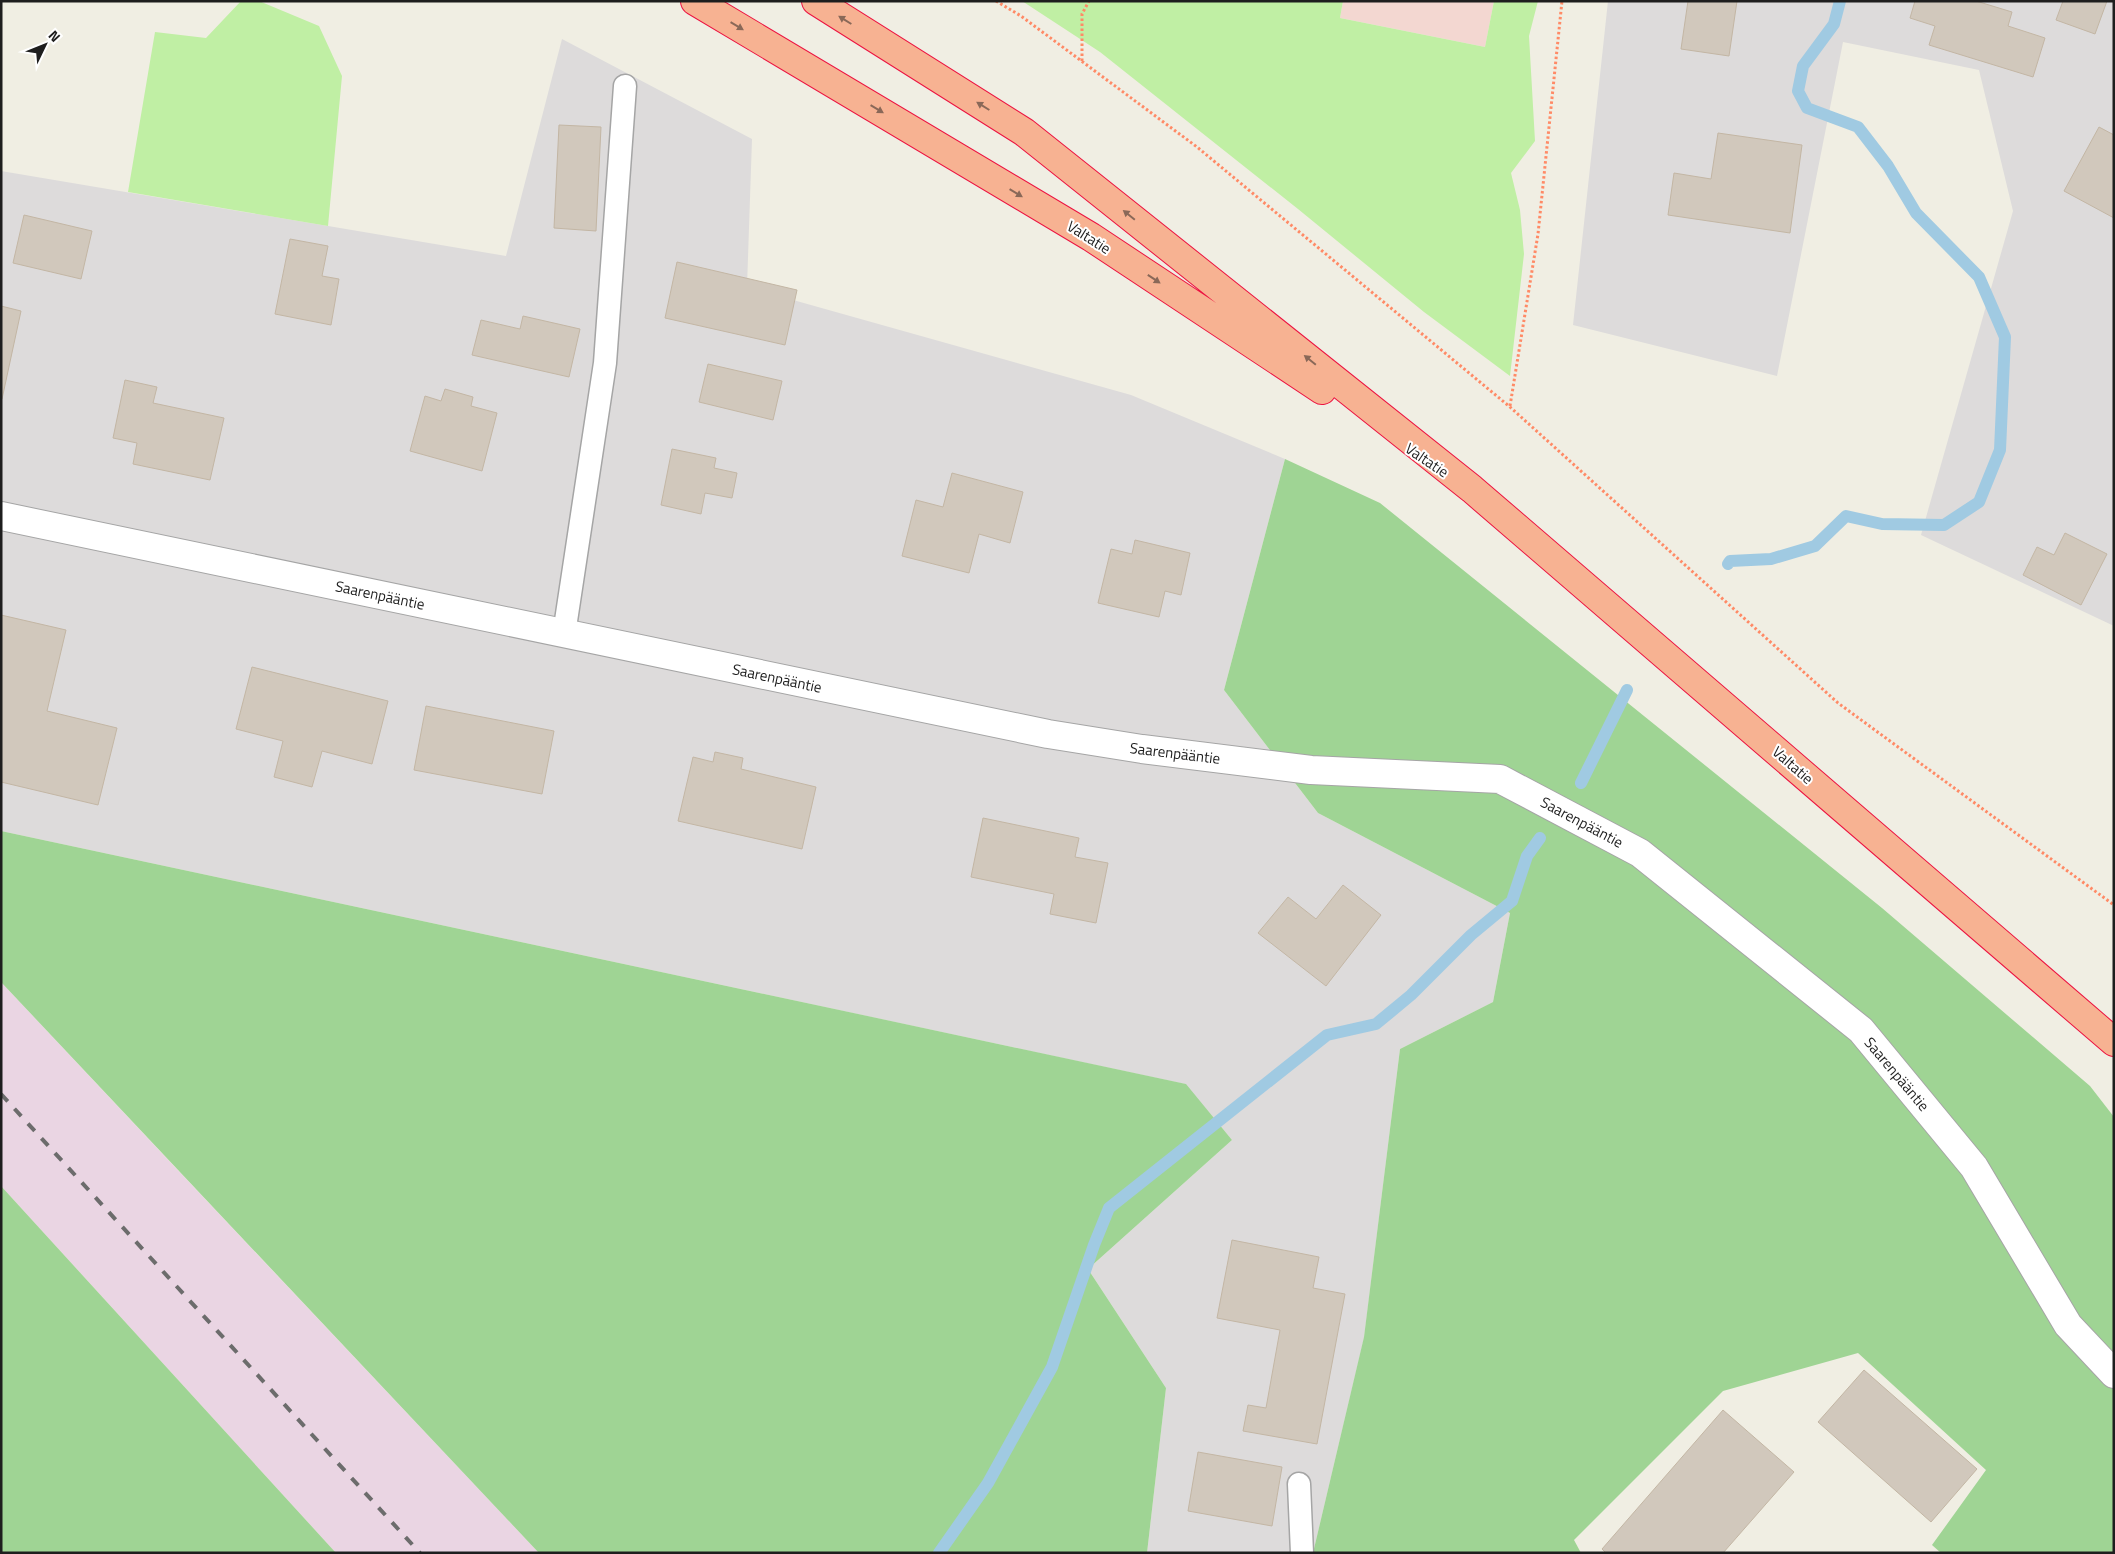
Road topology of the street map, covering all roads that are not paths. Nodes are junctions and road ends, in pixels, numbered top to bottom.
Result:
1 (696, 1) edge
2 (816, 1) edge
3 (625, 86) dead end
4 (1472, 489) junction
5 (1, 516) edge
6 (564, 634) junction
7 (2114, 1042) edge
8 (2114, 1374) edge
9 (1299, 1484) dead end
10 (1302, 1553) edge

1 -> 4 highway, Valtatie
4 -> 2 highway, Valtatie
3 - 6 lane
4 - 7 highway, Valtatie
5 - 6 street, Saarenpääntie
6 - 8 street, Saarenpääntie
9 - 10 lane

